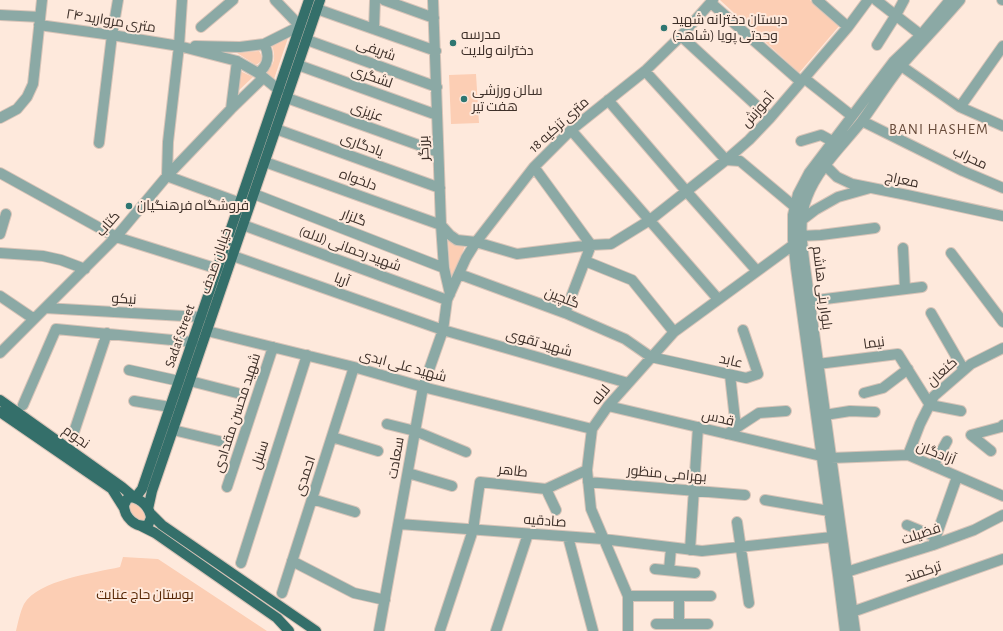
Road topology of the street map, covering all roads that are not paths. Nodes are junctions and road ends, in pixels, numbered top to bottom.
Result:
1 (42, 0) edge
2 (118, 0) edge
3 (233, 0) edge
4 (275, 0) edge
5 (309, 0) edge
6 (375, 0) edge
7 (384, 0) edge
8 (433, 0) edge
9 (817, 0) edge
10 (868, 0) edge
11 (876, 0) edge
12 (904, 0) edge
13 (950, 0) edge
14 (960, 0) edge
15 (712, 1) edge
16 (184, 2) edge
17 (319, 5) edge
18 (0, 14) edge
19 (896, 15) junction
20 (434, 18) junction
21 (40, 21) junction
22 (300, 26) junction
23 (201, 27) dead end
24 (848, 27) junction
25 (374, 29) junction
26 (112, 35) junction
27 (921, 35) junction
28 (681, 36) junction
29 (307, 40) junction
30 (264, 44) junction
31 (877, 45) dead end
32 (178, 46) junction
33 (1003, 46) edge
34 (436, 51) junction
35 (236, 61) junction
36 (898, 64) junction
37 (298, 65) junction
38 (645, 71) junction
39 (260, 76) junction
40 (802, 80) junction
41 (437, 87) junction
42 (279, 90) junction
43 (287, 98) junction
44 (608, 100) junction
45 (960, 107) junction
46 (231, 109) junction
47 (437, 115) junction
48 (852, 116) junction
49 (0, 118) edge
50 (770, 118) junction
51 (862, 121) junction
52 (1003, 126) edge
53 (276, 129) junction
54 (571, 130) junction
55 (801, 141) dead end
56 (832, 141) junction
57 (99, 143) dead end
58 (438, 152) junction
59 (726, 160) junction
60 (265, 162) junction
61 (826, 166) junction
62 (534, 167) junction
63 (0, 173) edge
64 (167, 176) junction
65 (440, 188) junction
66 (872, 188) junction
67 (1003, 188) edge
68 (687, 192) junction
69 (254, 194) junction
70 (240, 203) junction
71 (795, 207) junction
72 (6, 214) dead end
73 (1003, 216) edge
74 (650, 220) junction
75 (802, 220) junction
76 (243, 225) junction
77 (441, 225) junction
78 (875, 228) dead end
79 (0, 234) edge
80 (802, 236) junction
81 (116, 237) junction
82 (476, 242) junction
83 (591, 245) junction
84 (793, 245) junction
85 (903, 248) dead end
86 (0, 253) edge
87 (951, 253) dead end
88 (233, 256) junction
89 (585, 261) junction
90 (444, 268) junction
91 (85, 269) junction
92 (218, 269) junction
93 (757, 271) junction
94 (459, 274) junction
95 (922, 287) dead end
96 (905, 289) junction
97 (0, 296) edge
98 (449, 297) junction
99 (718, 299) junction
100 (809, 302) junction
101 (45, 308) junction
102 (565, 313) junction
103 (931, 313) dead end
104 (201, 317) junction
105 (34, 319) junction
106 (1003, 322) edge
107 (443, 330) junction
108 (743, 330) dead end
109 (207, 331) junction
110 (674, 332) junction
111 (107, 333) junction
112 (193, 342) junction
113 (273, 347) junction
114 (1003, 348) edge
115 (0, 353) edge
116 (307, 355) junction
117 (651, 357) junction
118 (818, 364) junction
119 (354, 367) junction
120 (908, 369) junction
121 (129, 370) dead end
122 (964, 370) junction
123 (730, 375) junction
124 (179, 381) junction
125 (190, 381) junction
126 (628, 383) junction
127 (423, 387) junction
128 (864, 392) dead end
129 (237, 393) dead end
130 (0, 400) edge
131 (134, 401) dead end
132 (23, 405) dead end
133 (930, 405) junction
134 (608, 406) junction
135 (170, 407) junction
136 (786, 411) dead end
137 (960, 411) dead end
138 (0, 412) edge
139 (875, 412) dead end
140 (825, 415) junction
141 (387, 424) dead end
142 (1003, 425) edge
143 (698, 427) junction
144 (736, 428) junction
145 (592, 429) junction
146 (173, 430) junction
147 (415, 431) junction
148 (727, 434) junction
149 (73, 435) dead end
150 (332, 437) junction
151 (219, 441) dead end
152 (947, 441) dead end
153 (378, 451) dead end
154 (991, 451) dead end
155 (466, 452) dead end
156 (908, 455) junction
157 (826, 457) junction
158 (933, 466) junction
159 (587, 470) junction
160 (408, 473) junction
161 (957, 477) junction
162 (588, 482) junction
163 (452, 486) dead end
164 (227, 487) dead end
165 (546, 489) junction
166 (694, 490) junction
167 (745, 495) dead end
168 (1003, 496) edge
169 (134, 498) junction
170 (312, 499) junction
171 (765, 500) dead end
172 (124, 508) junction
173 (556, 510) dead end
174 (149, 511) junction
175 (829, 511) junction
176 (355, 512) dead end
177 (1003, 515) edge
178 (737, 522) dead end
179 (398, 524) junction
180 (907, 525) dead end
181 (141, 526) junction
182 (474, 530) junction
183 (528, 534) junction
184 (568, 537) junction
185 (832, 537) junction
186 (603, 539) junction
187 (934, 541) junction
188 (740, 546) junction
189 (671, 548) junction
190 (690, 550) junction
191 (1003, 560) edge
192 (292, 561) junction
193 (241, 563) dead end
194 (655, 568) dead end
195 (670, 570) junction
196 (694, 573) dead end
197 (842, 574) junction
198 (282, 593) dead end
199 (628, 596) junction
200 (679, 596) junction
201 (711, 596) dead end
202 (385, 600) junction
203 (749, 603) dead end
204 (852, 612) junction
205 (656, 624) dead end
206 (679, 624) junction
207 (708, 624) dead end
208 (440, 630) dead end
209 (289, 631) edge
210 (316, 631) edge
211 (379, 631) edge
212 (496, 631) edge
213 (593, 631) edge
214 (628, 631) edge
215 (845, 631) edge
216 (855, 631) edge

1 - 21 street
2 - 26 street
3 - 23 street
4 - 22 street
5 - 22 main road, Sadaf Street
6 - 25 street
7 - 20 street
8 - 20 street, برزگر
9 - 24 street
10 - 24 street, آموزش
11 - 19 street
12 - 19 street
13 - 27 street, بلوار بنی هاشم
14 - 36 street, بلوار بنی هاشم
15 - 28 street, 18 متری تزکیه
15 - 40 street
16 - 32 street
17 - 25 street
17 - 29 main road, خیابان صدف
18 - 21 street, ۲۴ متری مروارید
19 - 27 street
19 - 31 street
20 - 34 street, برزگر
21 - 26 street, ۲۴ متری مروارید
21 - 49 street
22 - 30 street, ۲۴ متری مروارید
22 - 42 main road, Sadaf Street
24 - 40 street, آموزش
25 - 34 street
26 - 32 street, ۲۴ متری مروارید
26 - 57 street
27 - 36 street, بلوار بنی هاشم
28 - 38 street, 18 متری تزکیه
28 - 50 street
29 - 37 main road, خیابان صدف
29 - 41 street, شریفی
30 - 32 street, ۲۴ متری مروارید
30 - 39 street, کتاب
32 - 35 street, ۲۴ متری مروارید
32 - 64 street
33 - 45 street
34 - 41 street, برزگر
35 - 39 street, ۲۴ متری مروارید
35 - 46 street
36 - 45 street
36 - 48 street, بلوار بنی هاشم
36 - 51 street, بلوار بنی هاشم
37 - 43 main road, خیابان صدف
37 - 47 street, لشگری
38 - 44 street, 18 متری تزکیه
38 - 59 street
39 - 42 street, ۲۴ متری مروارید
39 - 46 street, کتاب
40 - 48 street
40 - 50 street, آموزش
41 - 47 street, برزگر
42 - 70 main road, Sadaf Street
43 - 53 main road, خیابان صدف
43 - 58 street, عزیزی
44 - 54 street, 18 متری تزکیه
44 - 68 street
45 - 52 street
46 - 64 street, کتاب
47 - 58 street, برزگر
48 - 56 street, بلوار بنی هاشم
50 - 59 street, آموزش
51 - 61 street, بلوار بنی هاشم
51 - 67 street, محراب
53 - 60 main road, خیابان صدف
53 - 65 street, یادگاری
54 - 62 street, 18 متری تزکیه
54 - 74 street
55 - 56 street
56 - 71 street, بلوار بنی هاشم
58 - 65 street, برزگر
59 - 68 street, آموزش
59 - 71 street
60 - 69 main road, خیابان صدف
60 - 77 street, دلخواه
61 - 66 street
61 - 75 street, بلوار بنی هاشم
62 - 82 street, 18 متری تزکیه
62 - 83 street
63 - 81 street
64 - 70 street
64 - 81 street, کتاب
65 - 77 street, برزگر
66 - 73 street, معراج
66 - 75 street, معراج
68 - 74 street, آموزش
68 - 93 street
69 - 76 main road, خیابان صدف
69 - 90 street, گلزار
70 - 92 main road, Sadaf Street
71 - 84 street, بلوار بنی هاشم
72 - 79 street
74 - 83 street, آموزش
74 - 99 street
75 - 80 street, بلوار بنی هاشم
76 - 88 main road, خیابان صدف
76 - 98 street, شهید رحمانی (لاله)
77 - 82 street, آموزش
77 - 90 street, برزگر
78 - 80 street
80 - 100 street, بلوار بنی هاشم
81 - 91 street, کتاب
81 - 92 street
82 - 83 street, آموزش
82 - 94 street, 18 متری تزکیه
83 - 89 street
84 - 93 street, لاله
84 - 157 street, بلوار بنی هاشم
85 - 96 street
86 - 91 street
87 - 106 street
88 - 107 street, آریا
88 - 109 main road, خیابان صدف
89 - 102 street
89 - 110 street
90 - 98 street, برزگر
91 - 101 street, کتاب
92 - 104 main road, Sadaf Street
93 - 99 street, لاله
94 - 98 street, 18 متری تزکیه
94 - 102 street, گلچین
95 - 96 street
96 - 100 street
97 - 105 street
98 - 107 street, سعادت
99 - 110 street, لاله
100 - 118 street, بلوار بنی هاشم
101 - 104 street, نیکو
101 - 105 street, کتاب
102 - 117 street, گلچین
103 - 122 street
104 - 112 main road, Sadaf Street
105 - 115 street, کتاب
107 - 126 street, شهید تقوی
107 - 127 street, سعادت
108 - 123 street, عابد
109 - 113 street, شهید علی ابدی
109 - 125 main road, خیابان صدف
110 - 117 street, لاله
111 - 112 street
111 - 132 street
111 - 149 street
112 - 124 main road, Sadaf Street
113 - 116 street, شهید علی ابدی
113 - 164 street, شهید محسن مقدادی
114 - 122 street, کنعان
116 - 119 street, شهید علی ابدی
116 - 193 street, سنبل
117 - 123 street, عابد
117 - 126 street, لاله
118 - 120 street, نیما
118 - 140 street, بلوار بنی هاشم
119 - 127 street, شهید علی ابدی
119 - 150 street, احمدی
120 - 128 street
120 - 133 street, نیما
121 - 124 street
122 - 133 street, کنعان
123 - 144 street
124 - 135 main road, Sadaf Street
125 - 129 street
125 - 146 main road, خیابان صدف
126 - 134 street, لاله
127 - 145 street, شهید علی ابدی
127 - 147 street, سعادت
130 - 169 main road, نجوم
131 - 135 street
133 - 137 street
133 - 156 street, کنعان
134 - 143 street, قدس
134 - 145 street, لاله
135 - 169 main road, Sadaf Street
136 - 144 street
138 - 172 main road, نجوم
139 - 140 street
140 - 157 street, بلوار بنی هاشم
141 - 147 street
142 - 154 street
143 - 148 street, قدس
143 - 166 street
144 - 148 street
145 - 159 street, لاله
146 - 151 street
146 - 174 main road, خیابان صدف
147 - 155 street
147 - 160 street, سعادت
148 - 157 street, قدس
150 - 153 street
150 - 170 street, احمدی
152 - 158 street
156 - 157 street, آزادگان
156 - 158 street, آزادگان
157 - 175 street, بلوار بنی هاشم
157 - 197 street, بلوار بنی هاشم
158 - 161 street, آزادگان
159 - 162 street, لاله
159 - 165 street, طاهر
160 - 163 street
160 - 179 street, سعادت
161 - 168 street, آزادگان
161 - 187 street
162 - 166 street, بهرامی منظور
162 - 186 street, لاله
165 - 173 street
165 - 182 street, طاهر
166 - 167 street, بهرامی منظور
166 - 190 street
169 - 172 main road
169 - 174 main road
170 - 176 street
170 - 192 street, احمدی
171 - 175 street
172 - 181 main road
174 - 181 main road
174 - 210 main road
175 - 185 street, بلوار بنی هاشم
177 - 187 street, فضیلت
178 - 188 street
179 - 182 street, صادقیه
179 - 202 street, سعادت
180 - 187 street
181 - 209 main road
182 - 183 street, صادقیه
182 - 208 street
183 - 184 street, صادقیه
183 - 212 street
184 - 186 street, صادقیه
184 - 213 street
185 - 188 street, صادقیه
185 - 197 street, بلوار بنی هاشم
186 - 189 street, صادقیه
186 - 199 street, لاله
187 - 197 street, فضیلت
188 - 190 street, صادقیه
188 - 203 street
189 - 190 street, صادقیه
189 - 195 street
191 - 204 street, ترکمند
192 - 198 street, احمدی
192 - 202 street
194 - 195 street
195 - 196 street
197 - 204 street, بلوار بنی هاشم
197 - 215 street, بلوار بنی هاشم
199 - 200 street
199 - 214 street, لاله
200 - 201 street
200 - 206 street
202 - 211 street, سعادت
204 - 216 street, بلوار بنی هاشم
205 - 206 street
206 - 207 street

